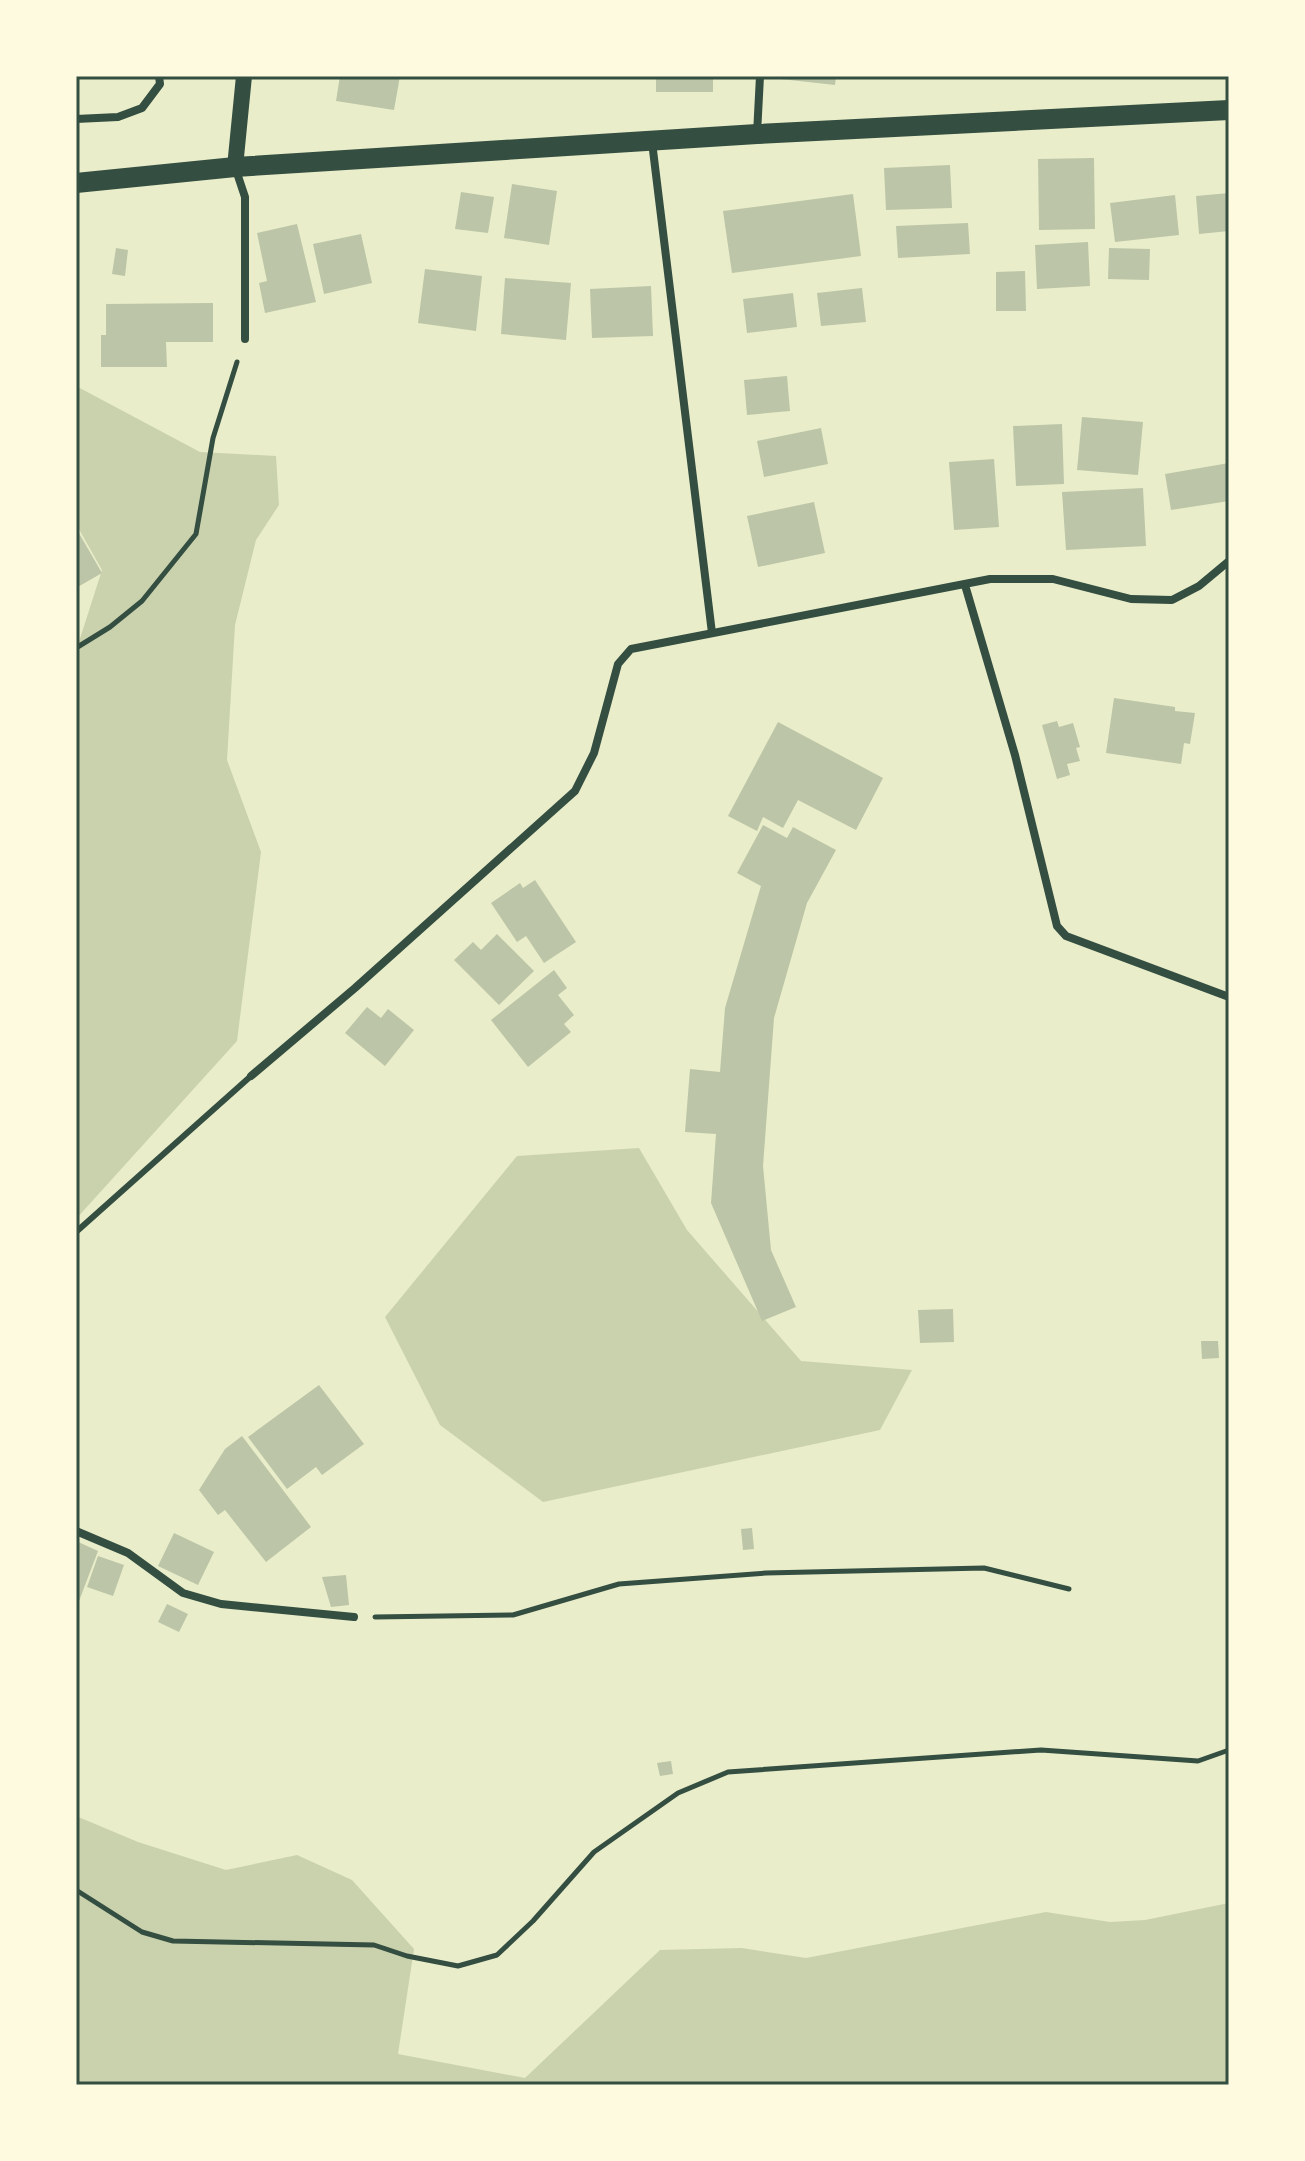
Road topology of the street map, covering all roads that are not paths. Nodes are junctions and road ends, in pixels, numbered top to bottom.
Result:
1 (159, 76) edge
2 (244, 76) edge
3 (760, 76) edge
4 (1229, 110) edge
5 (76, 119) edge
6 (757, 134) junction
7 (652, 141) junction
8 (235, 167) junction
9 (76, 183) edge
10 (245, 339) road end
11 (1229, 561) edge
12 (965, 585) junction
13 (712, 633) junction
14 (1229, 997) edge
15 (251, 1076) joint
16 (76, 1232) edge
17 (76, 1531) edge
18 (354, 1617) road end

1 - 5 street
2 - 8 main road
3 - 6 street
4 - 6 main road
6 - 7 main road
7 - 8 main road
7 - 13 street
8 - 9 main road
8 - 10 street
11 - 12 street
12 - 13 street
12 - 14 street
13 - 15 street
15 - 16 lane
17 - 18 street

